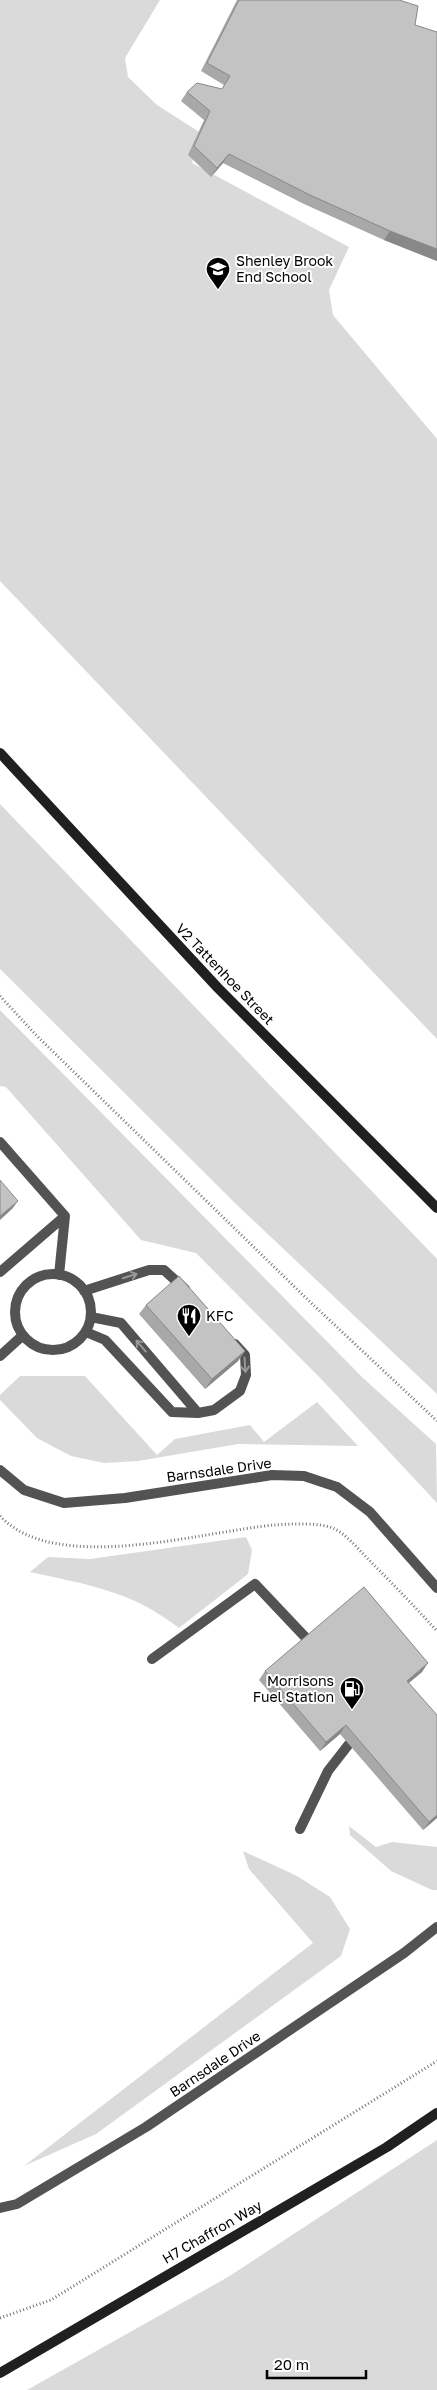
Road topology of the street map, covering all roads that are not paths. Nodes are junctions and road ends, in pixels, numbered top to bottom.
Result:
1 (0, 753) edge
2 (0, 1142) edge
3 (437, 1208) edge
4 (65, 1216) junction
5 (0, 1272) edge
6 (59, 1275) junction
7 (84, 1290) junction
8 (194, 1299) edge
9 (91, 1317) junction
10 (86, 1332) junction
11 (226, 1334) edge
12 (22, 1336) junction
13 (0, 1356) edge
14 (198, 1412) junction
15 (0, 1470) edge
16 (437, 1588) edge
17 (307, 1639) edge
18 (152, 1659) dead end
19 (349, 1744) edge
20 (300, 1830) dead end
21 (437, 1927) edge
22 (437, 2113) edge
23 (0, 2208) edge
24 (0, 2373) edge

1 - 3 street, V2 Tattenhoe Street
2 - 4 street
4 - 5 street
4 - 6 street
6 - 7 street
6 - 12 street
7 -> 8 street
7 - 9 street
9 - 10 street
14 -> 9 street
10 - 12 street
10 - 14 street
11 -> 14 street
12 - 13 street
15 - 16 street, Barnsdale Drive
17 - 18 street
19 - 20 street
21 - 23 street, Barnsdale Drive
22 - 24 street, H7 Chaffron Way

